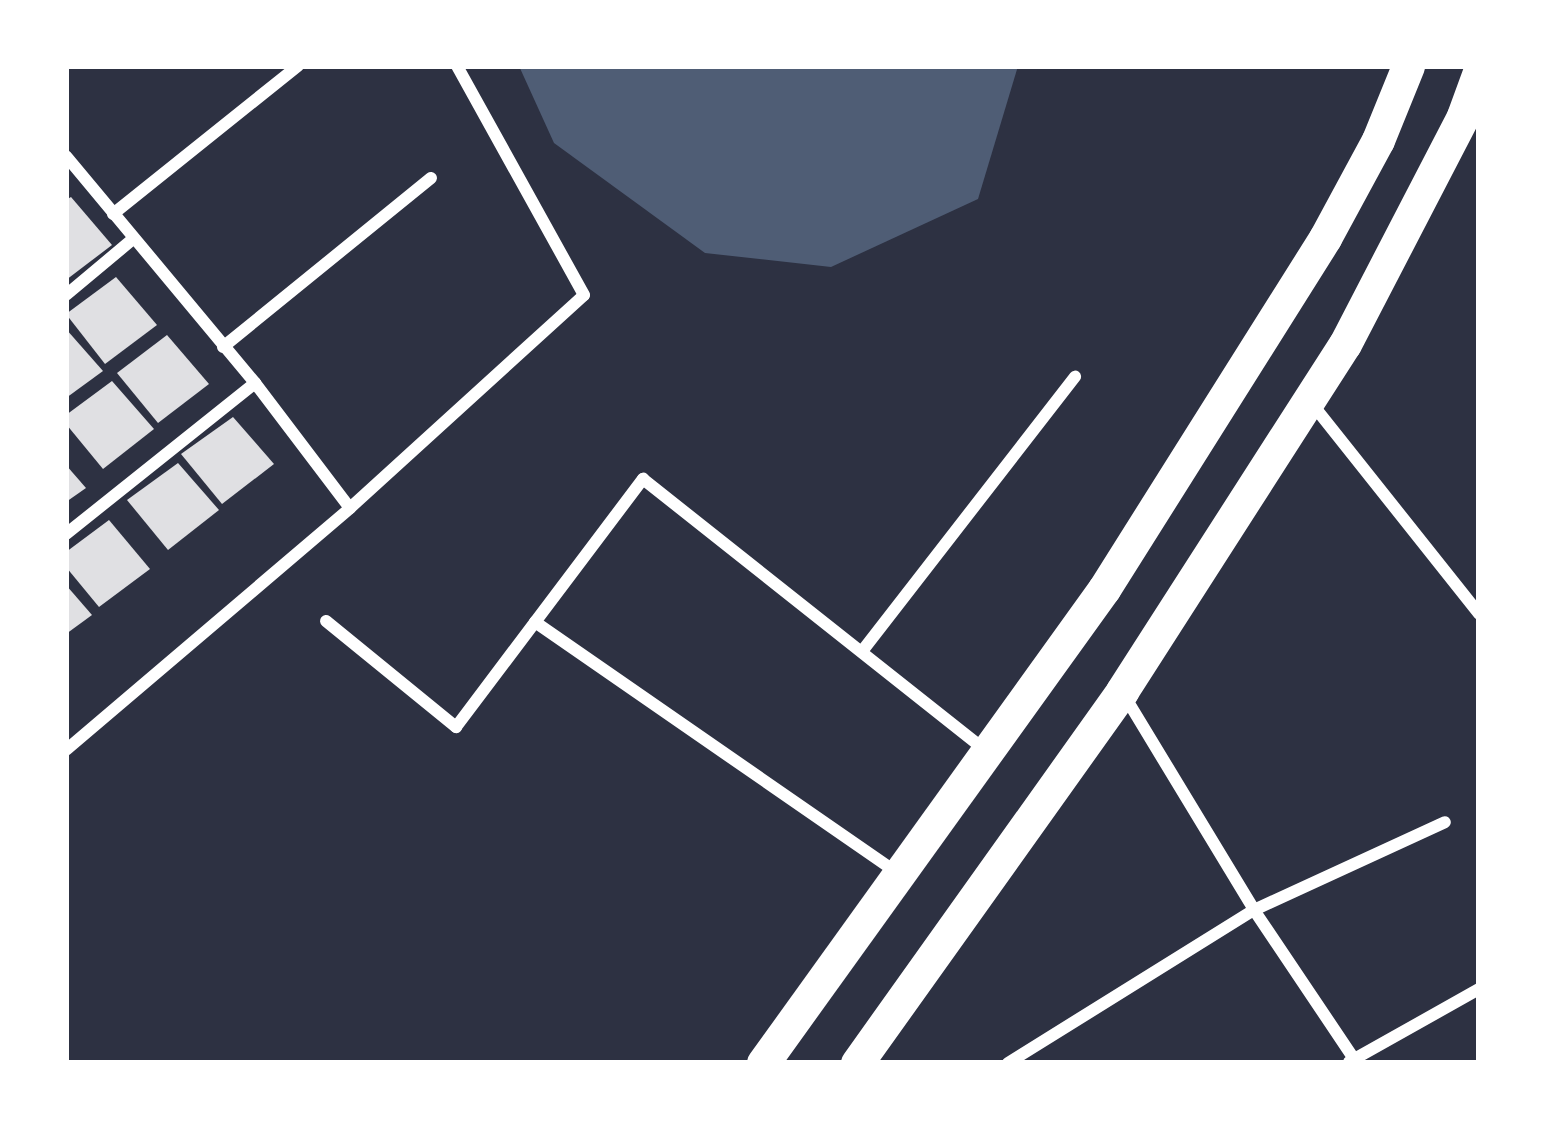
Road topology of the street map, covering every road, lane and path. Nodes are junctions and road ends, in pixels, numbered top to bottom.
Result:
1 (298, 66) edge
2 (458, 66) edge
3 (1408, 66) edge
4 (1479, 72) edge
5 (66, 156) edge
6 (431, 178) dead end
7 (113, 214) junction
8 (133, 239) junction
9 (66, 295) edge
10 (223, 347) junction
11 (1076, 377) dead end
12 (255, 383) junction
13 (1308, 400) junction
14 (350, 508) junction
15 (66, 534) edge
16 (1479, 614) edge
17 (326, 621) dead end
18 (536, 622) junction
19 (862, 650) junction
20 (1122, 691) junction
21 (66, 750) edge
22 (987, 752) junction
23 (1445, 822) dead end
24 (902, 875) junction
25 (1254, 910) junction
26 (1479, 989) edge
27 (1351, 1061) edge
28 (763, 1063) edge
29 (857, 1063) edge
30 (1008, 1063) edge

1 - 7 street
2 - 14 street
3 - 22 highway
4 - 13 highway
5 - 7 street
6 - 10 street
7 - 8 street
8 - 9 street
8 - 10 street
10 - 12 street
11 - 19 street
12 - 14 street
12 - 15 street
13 - 16 street
13 - 20 highway
14 - 21 street
17 - 18 street
18 - 19 street
18 - 24 street
19 - 22 street
20 - 25 street
20 - 29 highway
22 - 24 highway
23 - 25 street
24 - 28 highway
25 - 27 street
25 - 30 street
26 - 27 street

